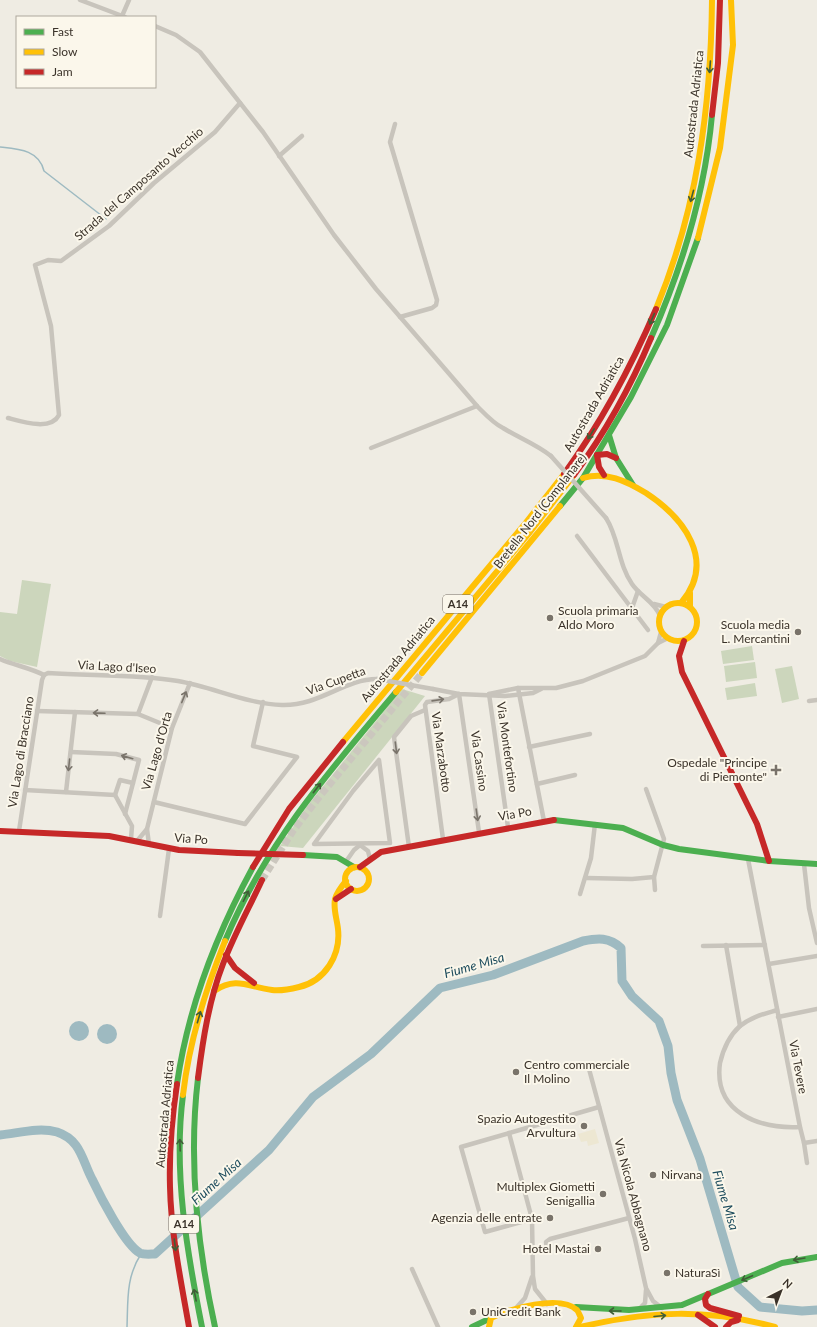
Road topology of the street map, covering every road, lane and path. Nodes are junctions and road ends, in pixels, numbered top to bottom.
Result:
1 (80, 0) edge
2 (129, 0) edge
3 (712, 0) edge
4 (720, 0) edge
5 (731, 0) edge
6 (121, 16) edge
7 (124, 16) edge
8 (156, 26) edge
9 (240, 103) junction
10 (395, 124) dead end
11 (302, 136) dead end
12 (279, 156) junction
13 (400, 317) junction
14 (477, 406) junction
15 (8, 418) dead end
16 (609, 435) junction
17 (371, 448) dead end
18 (598, 455) junction
19 (616, 458) junction
20 (604, 475) junction
21 (583, 478) junction
22 (633, 485) junction
23 (578, 536) dead end
24 (638, 591) junction
25 (690, 591) junction
26 (651, 603) junction
27 (681, 603) junction
28 (666, 607) junction
29 (690, 607) junction
30 (632, 608) junction
31 (660, 616) junction
32 (648, 630) dead end
33 (661, 632) junction
34 (668, 638) junction
35 (675, 641) junction
36 (684, 641) junction
37 (658, 642) junction
38 (679, 652) junction
39 (0, 659) edge
40 (422, 673) tunnel mouth
41 (44, 675) junction
42 (152, 677) junction
43 (190, 683) junction
44 (518, 688) junction
45 (541, 689) junction
46 (459, 694) junction
47 (489, 694) junction
48 (519, 695) junction
49 (817, 700) edge
50 (809, 701) dead end
51 (263, 702) junction
52 (425, 710) junction
53 (37, 711) junction
54 (75, 712) junction
55 (138, 714) junction
56 (172, 728) junction
57 (590, 734) dead end
58 (528, 747) junction
59 (71, 752) junction
60 (575, 776) dead end
61 (133, 783) junction
62 (537, 784) junction
63 (646, 789) dead end
64 (25, 790) junction
65 (66, 792) junction
66 (115, 796) junction
67 (154, 802) junction
68 (125, 814) junction
69 (544, 820) junction
70 (595, 824) junction
71 (508, 826) junction
72 (147, 829) junction
73 (0, 831) edge
74 (19, 831) junction
75 (479, 832) junction
76 (134, 840) junction
77 (443, 840) junction
78 (149, 844) junction
79 (360, 844) junction
80 (663, 845) junction
81 (409, 847) junction
82 (169, 849) junction
83 (748, 858) junction
84 (344, 859) junction
85 (370, 859) junction
86 (769, 861) junction
87 (804, 864) junction
88 (817, 864) edge
89 (357, 867) junction
90 (347, 872) junction
91 (368, 873) junction
92 (654, 877) junction
93 (587, 878) junction
94 (262, 880) tunnel mouth
95 (346, 881) junction
96 (351, 889) junction
97 (655, 890) dead end
98 (580, 894) dead end
99 (335, 899) junction
100 (160, 916) dead end
101 (817, 943) edge
102 (726, 945) junction
103 (765, 945) junction
104 (703, 946) dead end
105 (226, 955) junction
106 (817, 956) edge
107 (768, 964) junction
108 (234, 968) junction
109 (220, 971) junction
110 (228, 982) junction
111 (261, 988) junction
112 (214, 991) junction
113 (817, 1009) edge
114 (777, 1010) junction
115 (778, 1017) junction
116 (740, 1026) junction
117 (589, 1070) dead end
118 (599, 1107) junction
119 (800, 1127) junction
120 (509, 1133) junction
121 (817, 1140) edge
122 (804, 1143) junction
123 (807, 1163) dead end
124 (629, 1218) junction
125 (532, 1219) junction
126 (533, 1248) junction
127 (817, 1256) edge
128 (412, 1269) dead end
129 (533, 1276) junction
130 (646, 1288) junction
131 (710, 1293) junction
132 (547, 1304) junction
133 (576, 1307) junction
134 (516, 1308) junction
135 (662, 1308) junction
136 (639, 1309) junction
137 (694, 1313) junction
138 (491, 1318) junction
139 (741, 1319) junction
140 (763, 1324) junction
141 (189, 1327) edge
142 (202, 1327) edge
143 (215, 1327) edge
144 (438, 1327) edge
145 (472, 1327) edge
146 (489, 1327) edge
147 (576, 1327) edge
148 (580, 1327) edge
149 (715, 1327) edge
150 (726, 1327) edge
151 (775, 1327) edge

1 - 6 street
2 - 7 street
3 -> 141 main road, Autostrada Adriatica / A14
142 -> 4 main road, Autostrada Adriatica / A14
5 - 16 main road, Bretella Nord (Complanare)
8 - 9 street
9 - 12 street
9 - 15 street, Strada del Camposanto Vecchio
10 - 13 street
11 - 12 street
12 - 13 street
13 - 14 street
14 - 17 street
14 - 24 street, bridge
16 - 18 main road, Bretella Nord (Complanare)
16 - 19 main road
18 - 19 main road
18 - 20 main road
18 - 21 main road, Bretella Nord (Complanare)
19 - 22 main road
20 - 21 main road
20 - 22 main road
21 - 40 main road, Bretella Nord (Complanare)
22 - 25 main road
23 - 30 street
24 - 26 street
24 - 30 street
25 - 27 main road
25 - 29 main road
26 - 28 street
26 - 31 street
27 - 28 main road
27 - 29 main road
28 - 31 main road
29 - 36 main road
30 - 32 street
31 - 33 main road
33 - 34 main road
33 - 37 street, Via Cupetta
34 - 35 main road
34 - 37 street, Via Cupetta
35 - 36 main road
35 - 38 main road
36 - 38 main road
37 - 45 street, Via Cupetta
38 - 86 main road
39 - 41 street
41 - 42 street, Via Lago d'Iseo
41 - 53 street, Via Lago di Bracciano
42 - 43 street, Via Lago d'Iseo
42 - 55 street
43 - 51 street, Via Cupetta
56 -> 43 street, Via Lago d'Orta
44 - 45 street, Via Cupetta
44 - 47 street, Via Cupetta
44 - 48 street
45 - 48 street, Via Cupetta
46 - 47 street, Via Cupetta
46 - 51 street, Via Cupetta, bridge
52 -> 46 street, Via Marzabotto
46 -> 75 street, Via Cassino
47 - 48 street, Via Cupetta
47 - 71 street, Via Montefortino
48 - 58 street
49 - 50 street
51 - 67 street, Via Lago d'Orta
52 - 77 street, Via Marzabotto
52 -> 81 street
53 - 54 street
53 - 64 street, Via Lago di Bracciano
55 -> 54 street
54 - 59 street
55 - 56 street
56 - 67 street, Via Lago d'Orta
57 - 58 street
58 - 62 street
61 -> 59 street
59 -> 65 street
60 - 62 street
61 - 66 street
61 - 68 street
62 - 69 street
63 - 80 street
64 - 65 street
64 - 74 street, Via Lago di Bracciano
65 - 66 street
66 - 68 street
67 - 72 street, Via Lago d'Orta
68 - 76 street
69 - 70 main road, Via Po
69 - 71 main road, Via Po
70 - 80 main road, Via Po
70 - 93 street
71 - 75 main road, Via Po
72 - 76 street, Via Lago d'Orta
72 - 78 street, Via Lago d'Orta
73 - 74 main road, Via Po
74 - 76 main road, Via Po
75 - 77 main road, Via Po
76 - 78 main road, Via Po
77 - 81 main road, Via Po
78 - 82 main road, Via Po
79 - 79 street
79 - 84 street
79 - 85 street
80 - 83 main road, Via Po
80 - 92 street
81 - 85 main road, Via Po
82 - 84 main road, Via Po, bridge
82 - 100 street
83 - 86 main road, Via Po
83 - 103 street, Via Tevere
84 - 89 main road
84 - 90 main road
85 - 89 main road, Via Po
85 - 91 main road
86 - 87 main road, Via Po
87 - 88 main road, Via Po
87 - 101 street
89 - 90 main road, Via Po
89 - 91 main road
90 - 95 main road
91 - 96 main road
92 - 93 street
92 - 97 street
93 - 98 street
94 - 105 main road
95 - 96 main road
95 - 99 main road
96 - 99 main road
99 - 111 main road
102 - 103 street
102 - 104 street
102 - 116 street
103 - 107 street, Via Tevere
105 - 108 main road
105 - 109 main road
106 - 107 street
107 - 114 street, Via Tevere
108 - 109 main road
108 - 111 main road
109 - 110 main road
109 - 112 main road
110 - 111 main road
110 - 112 main road
112 - 143 main road
113 - 115 street
114 - 115 street, Via Tevere
114 - 116 street
115 - 119 street, Via Tevere
116 - 119 street
117 - 118 street, Via Nicola Abbagnano
118 - 120 street
118 - 124 street, Via Nicola Abbagnano
119 - 122 street, Via Tevere
120 - 125 street
120 - 125 street
121 - 122 street
122 - 123 street, Via Tevere
124 - 126 street
124 - 130 street, Via Nicola Abbagnano
125 - 126 street
126 - 129 street
127 -> 131 main road
128 - 144 street
129 - 132 street
129 - 134 street
130 - 135 street, Via Nicola Abbagnano
130 - 136 street, Via Nicola Abbagnano
131 - 135 main road
131 - 140 main road
132 - 133 main road
132 - 134 main road
136 -> 133 main road
133 - 147 main road
134 - 138 main road
135 - 136 main road
137 - 139 main road
148 -> 137 main road
137 - 149 main road
138 - 145 main road
138 - 146 main road
139 - 140 main road
139 - 150 main road
140 - 151 main road

